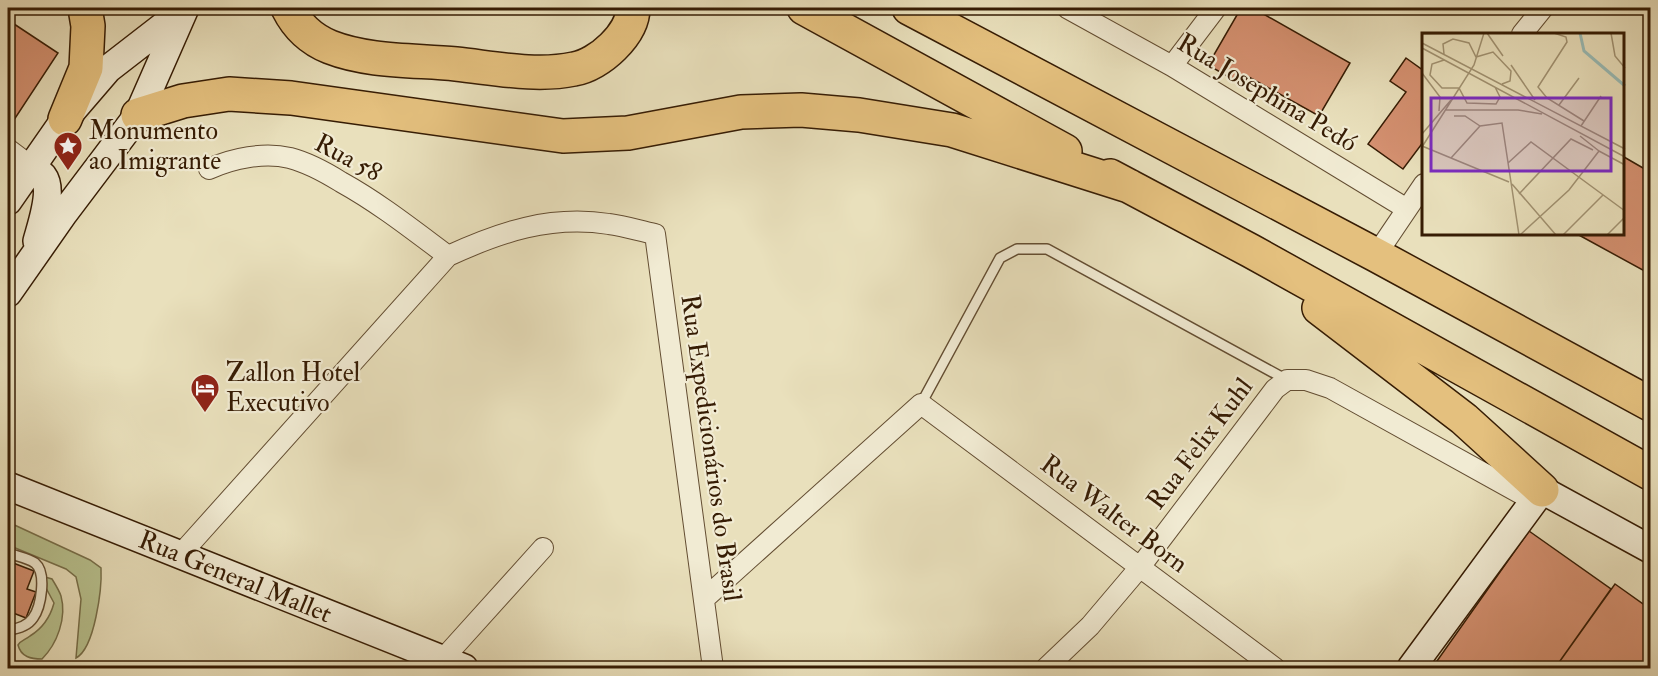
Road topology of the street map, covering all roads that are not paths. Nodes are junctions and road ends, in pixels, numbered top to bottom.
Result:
1 (85, 8) edge
2 (288, 8) edge
3 (633, 8) edge
4 (804, 8) edge
5 (909, 8) edge
6 (947, 8) edge
7 (1067, 8) edge
8 (1216, 8) edge
9 (1543, 8) edge
10 (183, 9) edge
11 (1523, 33) edge
12 (985, 48) junction
13 (1172, 66) junction
14 (138, 115) junction
15 (65, 119) junction
16 (8, 149) edge
17 (32, 167) junction
18 (209, 169) dead end
19 (1129, 186) junction
20 (1422, 187) edge
21 (8, 201) edge
22 (1407, 210) junction
23 (1251, 251) junction
24 (1376, 255) junction
25 (448, 256) junction
26 (33, 257) junction
27 (8, 293) edge
28 (1287, 380) junction
29 (921, 404) junction
30 (1650, 404) edge
31 (1650, 473) edge
32 (8, 486) edge
33 (1538, 495) junction
34 (543, 548) dead end
35 (1650, 549) edge
36 (8, 553) edge
37 (180, 555) junction
38 (1140, 567) junction
39 (704, 599) junction
40 (8, 630) edge
41 (453, 664) edge
42 (713, 669) edge
43 (1046, 669) edge
44 (1275, 669) edge
45 (1410, 669) edge

1 - 15 highway
2 - 3 highway
4 - 19 highway
5 - 12 highway
6 - 12 highway
7 - 13 street, Rua Josephina Pedó
8 - 13 street
9 - 11 street
10 - 14 street
10 - 15 street
12 - 24 highway
13 - 22 street, Rua Josephina Pedó
14 - 19 highway
14 - 26 street
15 - 17 street
16 - 17 street
17 - 21 street
17 - 26 street
18 - 25 street, Rua 58
19 - 23 highway
20 - 22 street
22 - 24 street
23 - 31 highway
23 - 33 highway
24 - 30 highway
25 - 37 street
25 - 39 street, Rua Expedicionários do Brasil
26 - 27 street
28 - 29 lane
28 - 33 street, Rua Felix Kuhl
28 - 38 street, Rua Felix Kuhl
29 - 38 street, Rua Walter Born
29 - 39 street
32 - 37 street, Rua General Mallet
33 - 35 street
33 - 45 street
34 - 41 street
36 - 40 lane
37 - 41 street, Rua General Mallet
38 - 43 street, Rua Felix Kuhl
38 - 44 street, Rua Walter Born
39 - 42 street, Rua Expedicionários do Brasil

